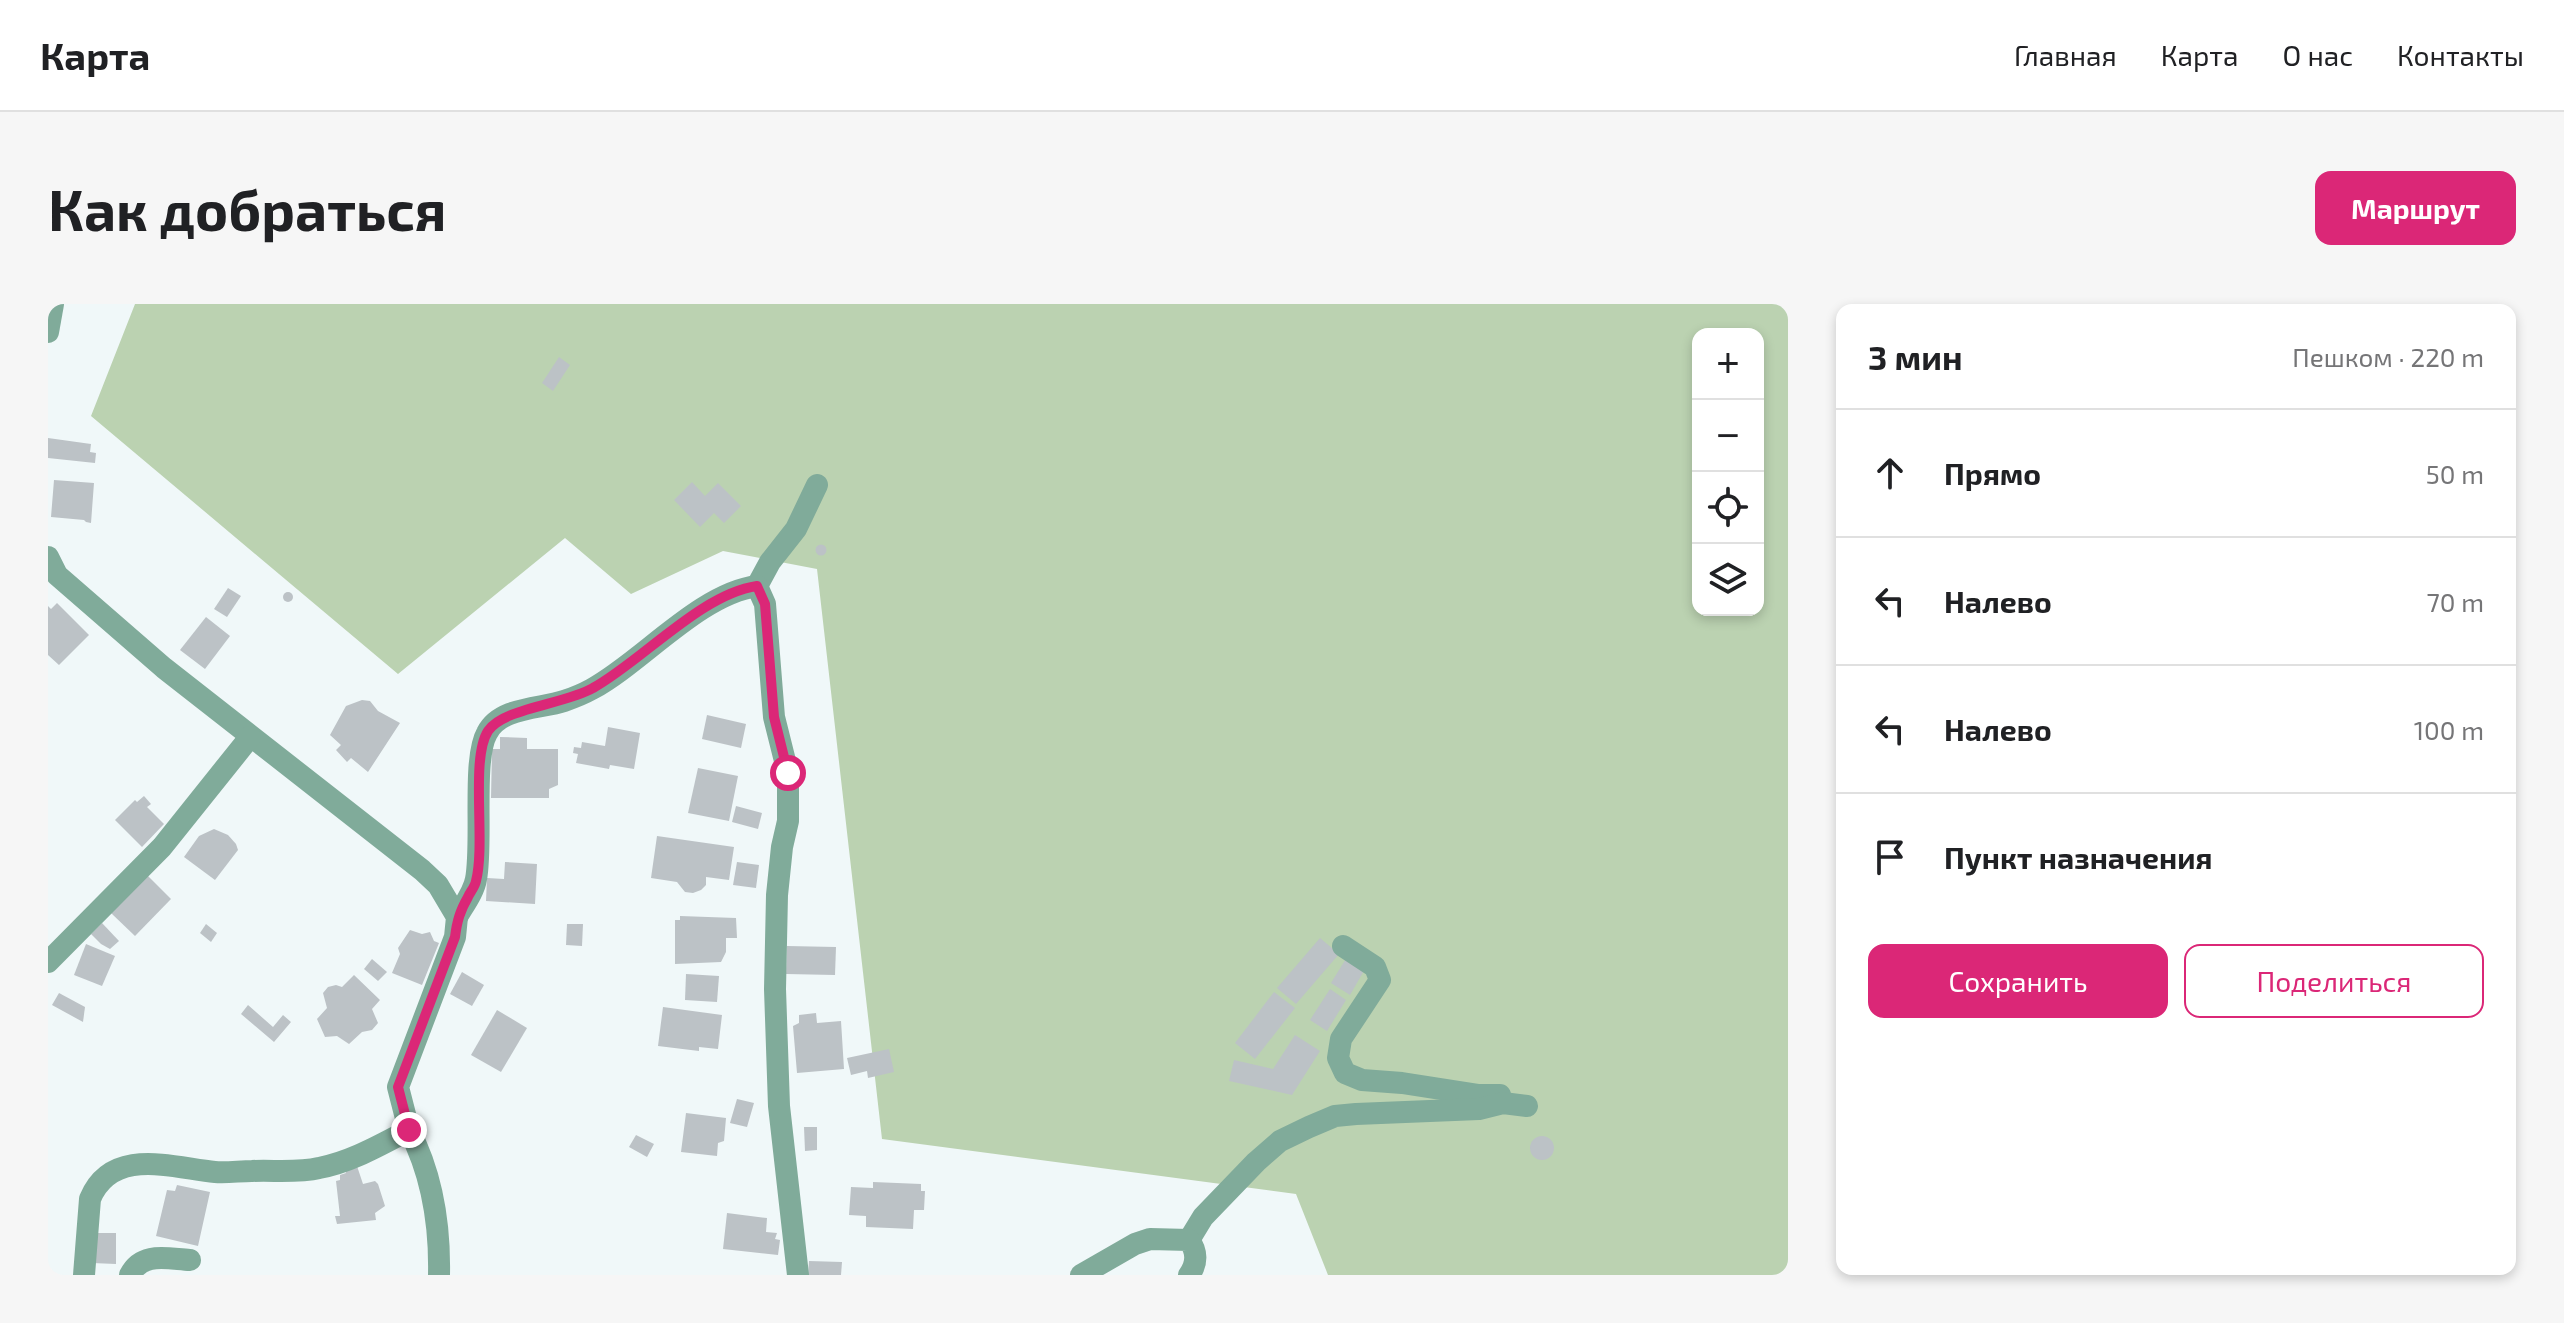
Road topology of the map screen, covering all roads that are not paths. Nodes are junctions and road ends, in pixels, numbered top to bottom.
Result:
1 (53, 304) edge
2 (48, 332) edge
3 (817, 485) dead end
4 (51, 572) edge
5 (757, 586) junction
6 (250, 737) junction
7 (476, 883) junction
8 (438, 885) junction
9 (457, 917) junction
10 (1343, 946) dead end
11 (48, 962) edge
12 (409, 1130) junction
13 (1189, 1240) junction
14 (190, 1260) dead end
15 (84, 1275) edge
16 (130, 1275) edge
17 (439, 1275) edge
18 (798, 1275) edge
19 (1081, 1275) edge
20 (1189, 1275) edge

1 - 2 street
3 - 5 street
4 - 6 street
5 - 7 street
5 - 18 street
6 - 8 street
6 - 11 street
7 - 8 street
7 - 9 street
8 - 9 street
9 - 12 street
10 - 13 street
12 - 15 street
12 - 17 street
13 - 19 street
13 - 20 street
14 - 16 street

